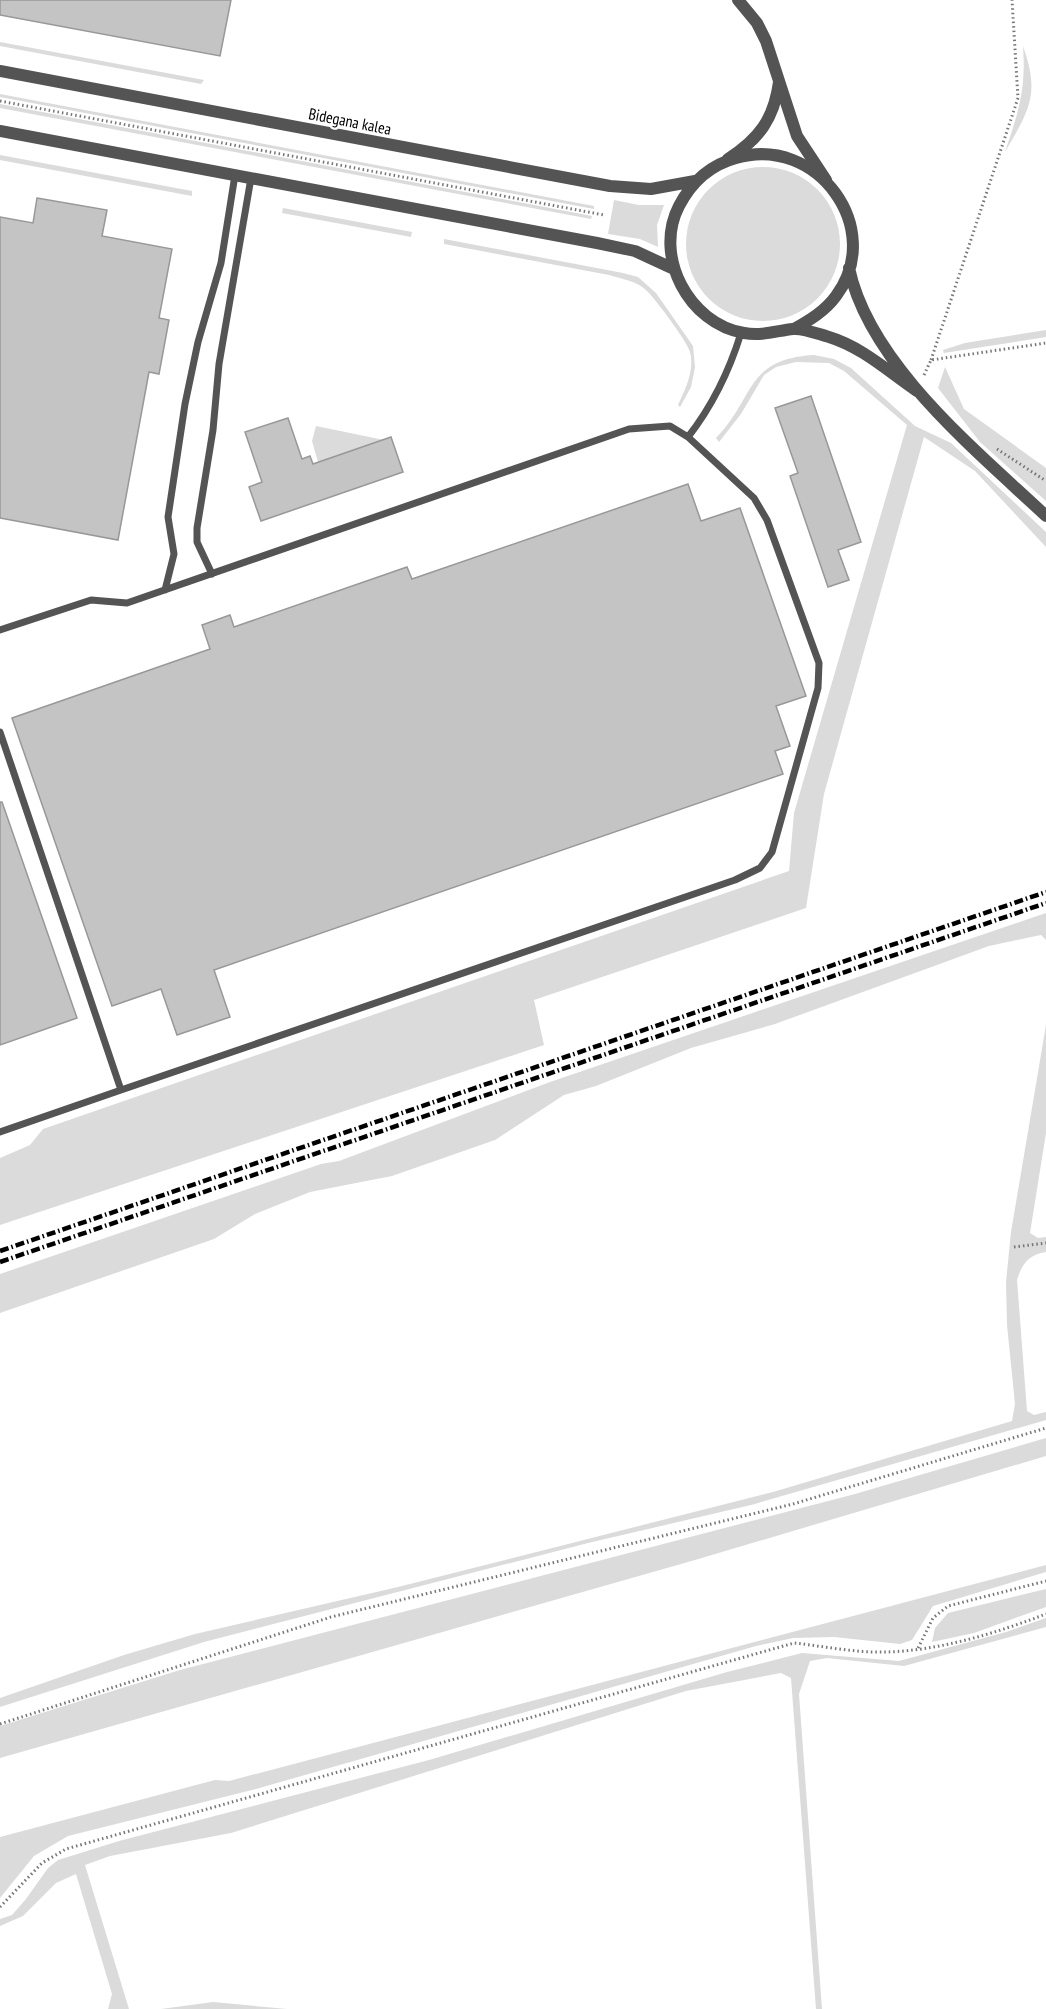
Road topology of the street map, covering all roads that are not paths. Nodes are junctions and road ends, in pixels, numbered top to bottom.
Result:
1 (738, 0) edge
2 (0, 71) edge
3 (779, 78) junction
4 (0, 131) edge
5 (727, 160) junction
6 (235, 175) junction
7 (251, 178) junction
8 (695, 181) junction
9 (826, 181) junction
10 (849, 268) junction
11 (674, 269) junction
12 (794, 329) junction
13 (741, 333) junction
14 (917, 391) junction
15 (688, 437) junction
16 (1046, 516) edge
17 (212, 574) junction
18 (165, 590) junction
19 (0, 630) edge
20 (0, 732) edge
21 (121, 1090) junction
22 (0, 1132) edge

1 - 3 street
2 - 8 street, Bidegana kalea
3 - 5 street
3 - 9 street
4 - 6 street
5 - 8 street
5 - 9 street
6 - 7 street
6 - 18 lane
7 - 11 street
7 - 17 lane
8 - 11 street
9 - 10 street
10 - 12 street
10 - 14 street
11 - 13 street
12 - 13 street
12 - 14 street
13 - 15 lane
14 - 16 street
15 - 17 lane
15 - 21 lane
17 - 18 lane
18 - 19 lane
20 - 21 lane
21 - 22 lane

